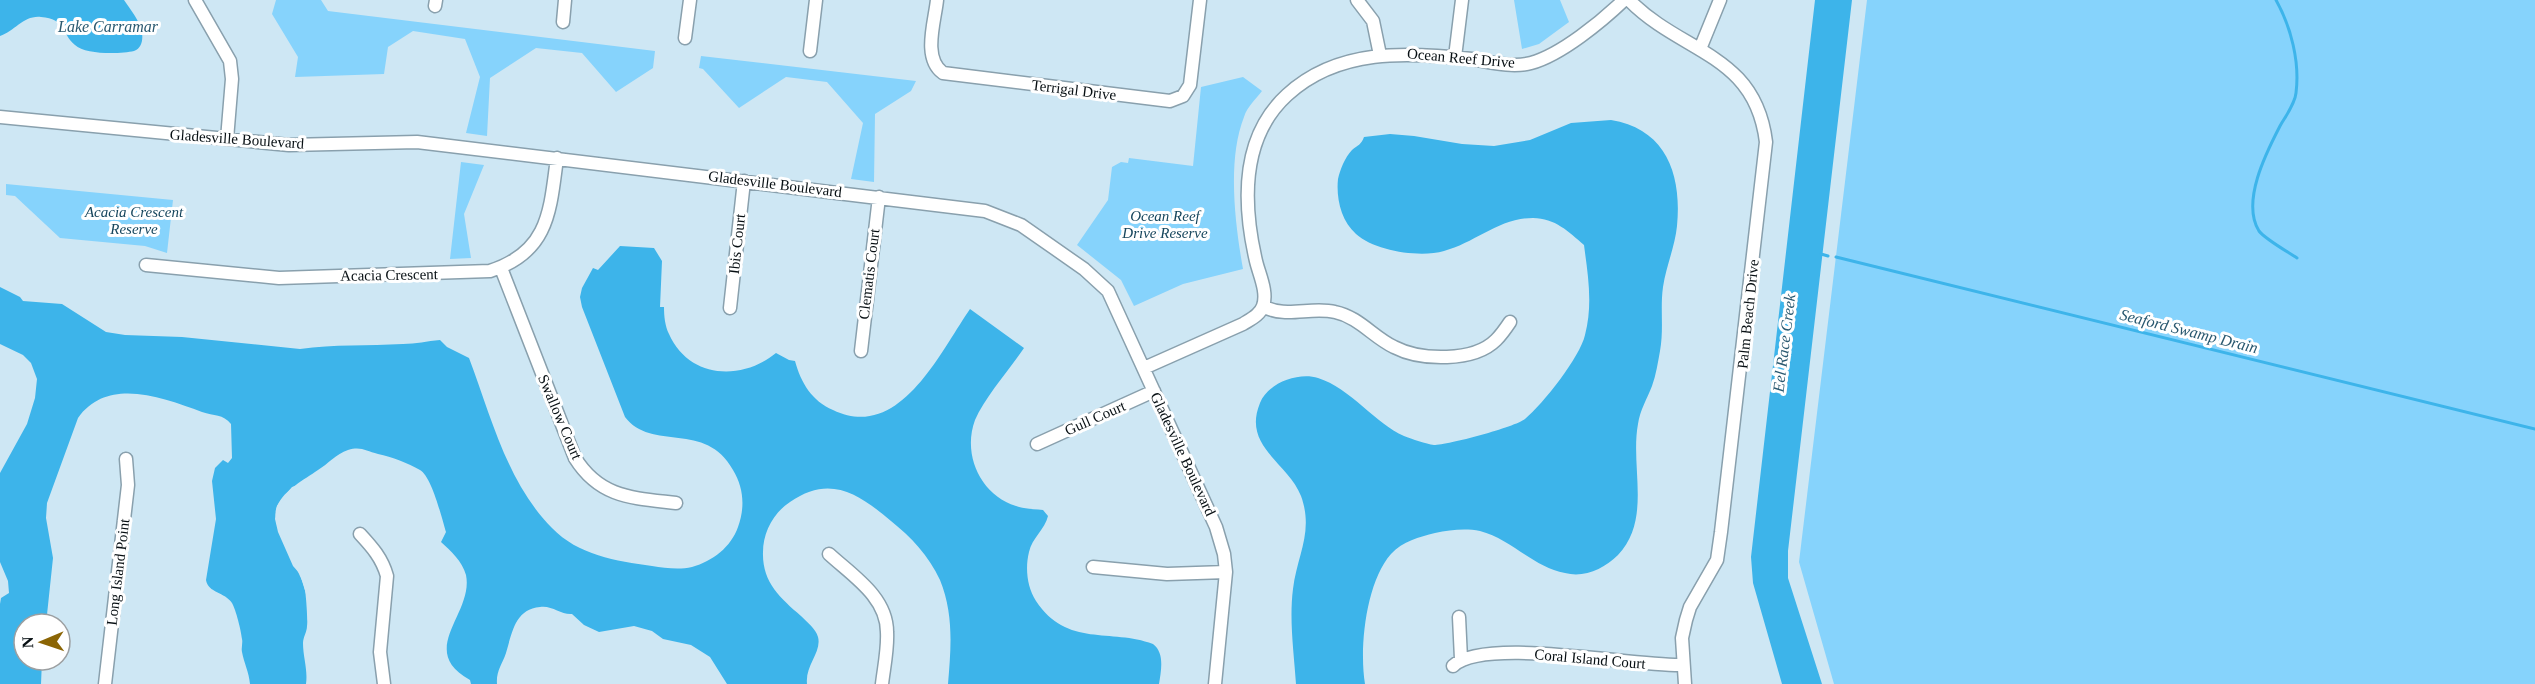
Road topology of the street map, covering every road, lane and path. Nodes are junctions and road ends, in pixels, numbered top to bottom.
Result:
1 (195, 0) edge
2 (565, 0) edge
3 (690, 0) edge
4 (816, 0) edge
5 (937, 0) edge
6 (1200, 0) edge
7 (1358, 0) edge
8 (1462, 0) edge
9 (1627, 0) edge
10 (1720, 0) edge
11 (563, 22) dead end
12 (686, 38) dead end
13 (1700, 50) junction
14 (810, 51) dead end
15 (1380, 55) junction
16 (1455, 57) junction
17 (0, 117) edge
18 (227, 140) junction
19 (557, 159) junction
20 (744, 181) junction
21 (879, 197) junction
22 (146, 265) dead end
23 (501, 268) junction
24 (1263, 306) junction
25 (730, 308) dead end
26 (1510, 322) dead end
27 (861, 351) dead end
28 (1144, 368) junction
29 (1154, 391) junction
30 (1037, 444) dead end
31 (126, 459) dead end
32 (676, 503) dead end
33 (360, 534) dead end
34 (829, 554) dead end
35 (1093, 567) dead end
36 (1226, 572) junction
37 (1459, 617) dead end
38 (1683, 665) junction
39 (105, 684) edge
40 (384, 684) edge
41 (882, 684) edge
42 (1215, 684) edge
43 (1685, 684) edge

1 - 18 street
2 - 11 street
3 - 12 street
4 - 14 street
5 - 6 street, Terrigal Drive
7 - 15 street
8 - 16 street
9 - 13 street, Palm Beach Drive
9 - 16 street, Ocean Reef Drive
10 - 13 street
13 - 38 street, Palm Beach Drive
15 - 16 street, Ocean Reef Drive
15 - 24 street, Ocean Reef Drive
17 - 18 street, Gladesville Boulevard
18 - 19 street, Gladesville Boulevard
19 - 20 street, Gladesville Boulevard
19 - 23 street, Acacia Crescent
20 - 21 street, Gladesville Boulevard
20 - 25 street, Ibis Court
21 - 27 street, Clematis Court
21 - 28 street, Gladesville Boulevard
22 - 23 street, Acacia Crescent
23 - 32 street, Swallow Court
24 - 26 street
24 - 28 street
28 - 29 street, Gladesville Boulevard
29 - 30 street, Gull Court
29 - 36 street, Gladesville Boulevard
31 - 39 street, Long Island Point
33 - 40 street
34 - 41 street
35 - 36 street
36 - 42 street, Gladesville Boulevard
37 - 38 street, Coral Island Court
38 - 43 street, Palm Beach Drive

